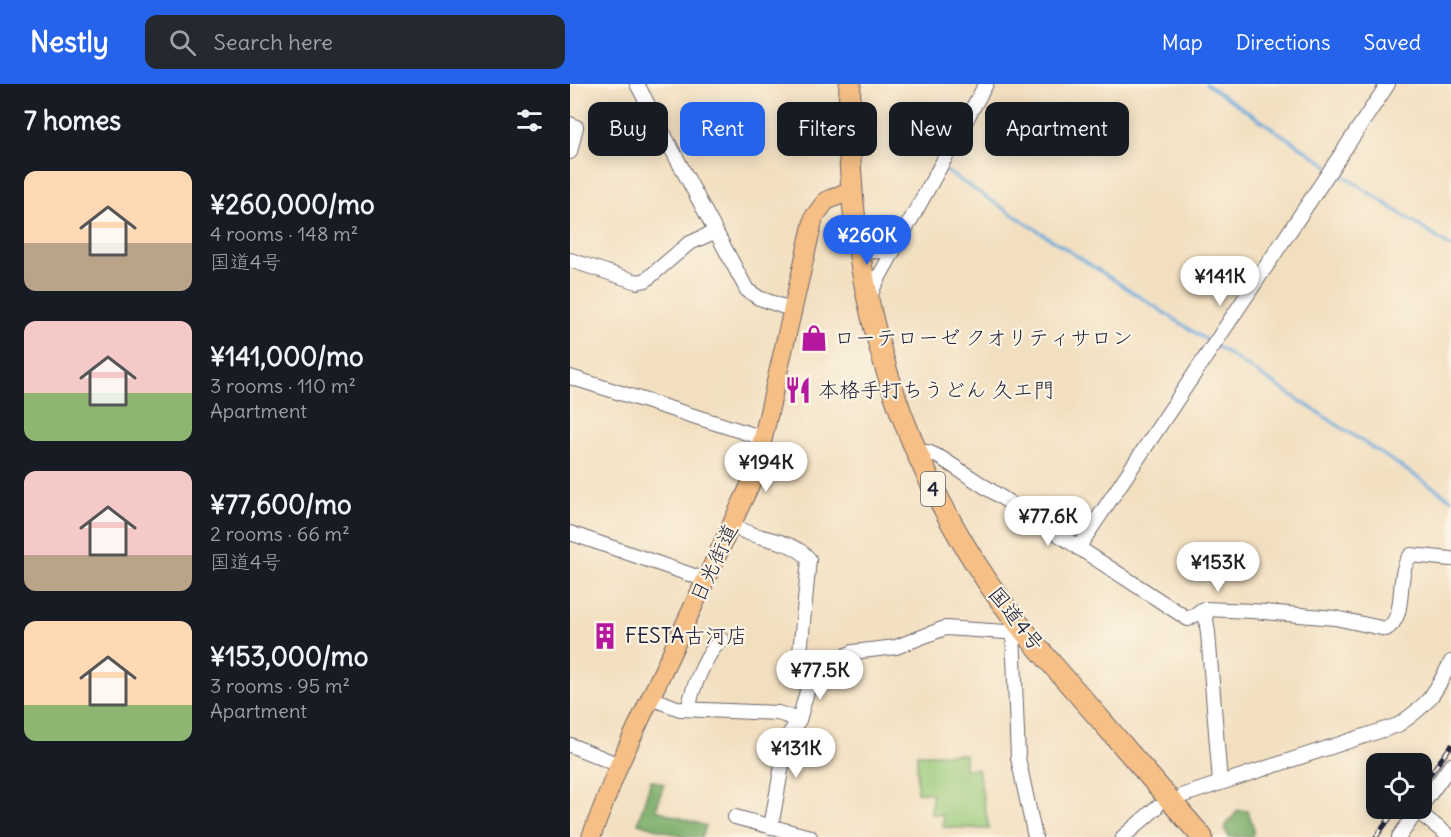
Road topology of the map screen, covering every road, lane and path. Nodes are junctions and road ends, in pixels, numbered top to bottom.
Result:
1 (637, 84) edge
2 (850, 84) edge
3 (986, 84) edge
4 (1388, 84) edge
5 (570, 124) edge
6 (570, 152) edge
7 (851, 190) junction
8 (714, 232) junction
9 (898, 244) junction
10 (859, 252) junction
11 (570, 260) edge
12 (868, 302) junction
13 (793, 310) junction
14 (570, 377) edge
15 (763, 438) junction
16 (916, 453) junction
17 (732, 525) junction
18 (570, 533) edge
19 (1078, 548) junction
20 (1451, 559) edge
21 (706, 580) junction
22 (1200, 610) junction
23 (1017, 629) junction
24 (722, 640) dead end
25 (1451, 662) edge
26 (820, 668) junction
27 (650, 698) junction
28 (689, 709) junction
29 (799, 720) junction
30 (570, 745) edge
31 (619, 765) junction
32 (1451, 765) edge
33 (1220, 782) junction
34 (1432, 791) edge
35 (1184, 795) dead end
36 (1156, 808) dead end
37 (735, 817) dead end
38 (1413, 819) edge
39 (1431, 819) edge
40 (771, 827) junction
41 (1405, 835) edge
42 (591, 837) edge
43 (810, 837) edge
44 (1035, 837) edge
45 (1123, 837) edge
46 (1202, 837) edge
47 (1450, 837) edge

1 - 8 street
2 - 7 highway, 4
3 - 9 street
4 - 19 street
5 - 6 street
7 - 10 highway, 国道4号 / 4
7 - 13 main road, 日光街道
8 - 11 street
8 - 13 street
9 - 10 street
9 - 12 street
10 - 12 highway, 国道4号 / 4
12 - 16 highway, 国道4号 / 4
13 - 15 main road, 日光街道
14 - 15 street
15 - 17 main road, 日光街道
16 - 19 street
16 - 23 highway, 国道4号 / 4
17 - 21 main road, 日光街道
17 - 26 street
18 - 21 street
19 - 22 street
20 - 22 street
21 - 27 main road, 日光街道
22 - 33 street
23 - 26 street
23 - 44 street
23 - 46 highway, 国道4号 / 4
24 - 28 street
25 - 33 street
26 - 29 street
27 - 28 street
27 - 31 main road, 日光街道
28 - 29 street
29 - 40 street
30 - 31 street
31 - 42 main road, 日光街道
32 - 34 street
33 - 35 street
36 - 45 street
37 - 40 street
38 - 41 street
39 - 47 street
40 - 43 street

